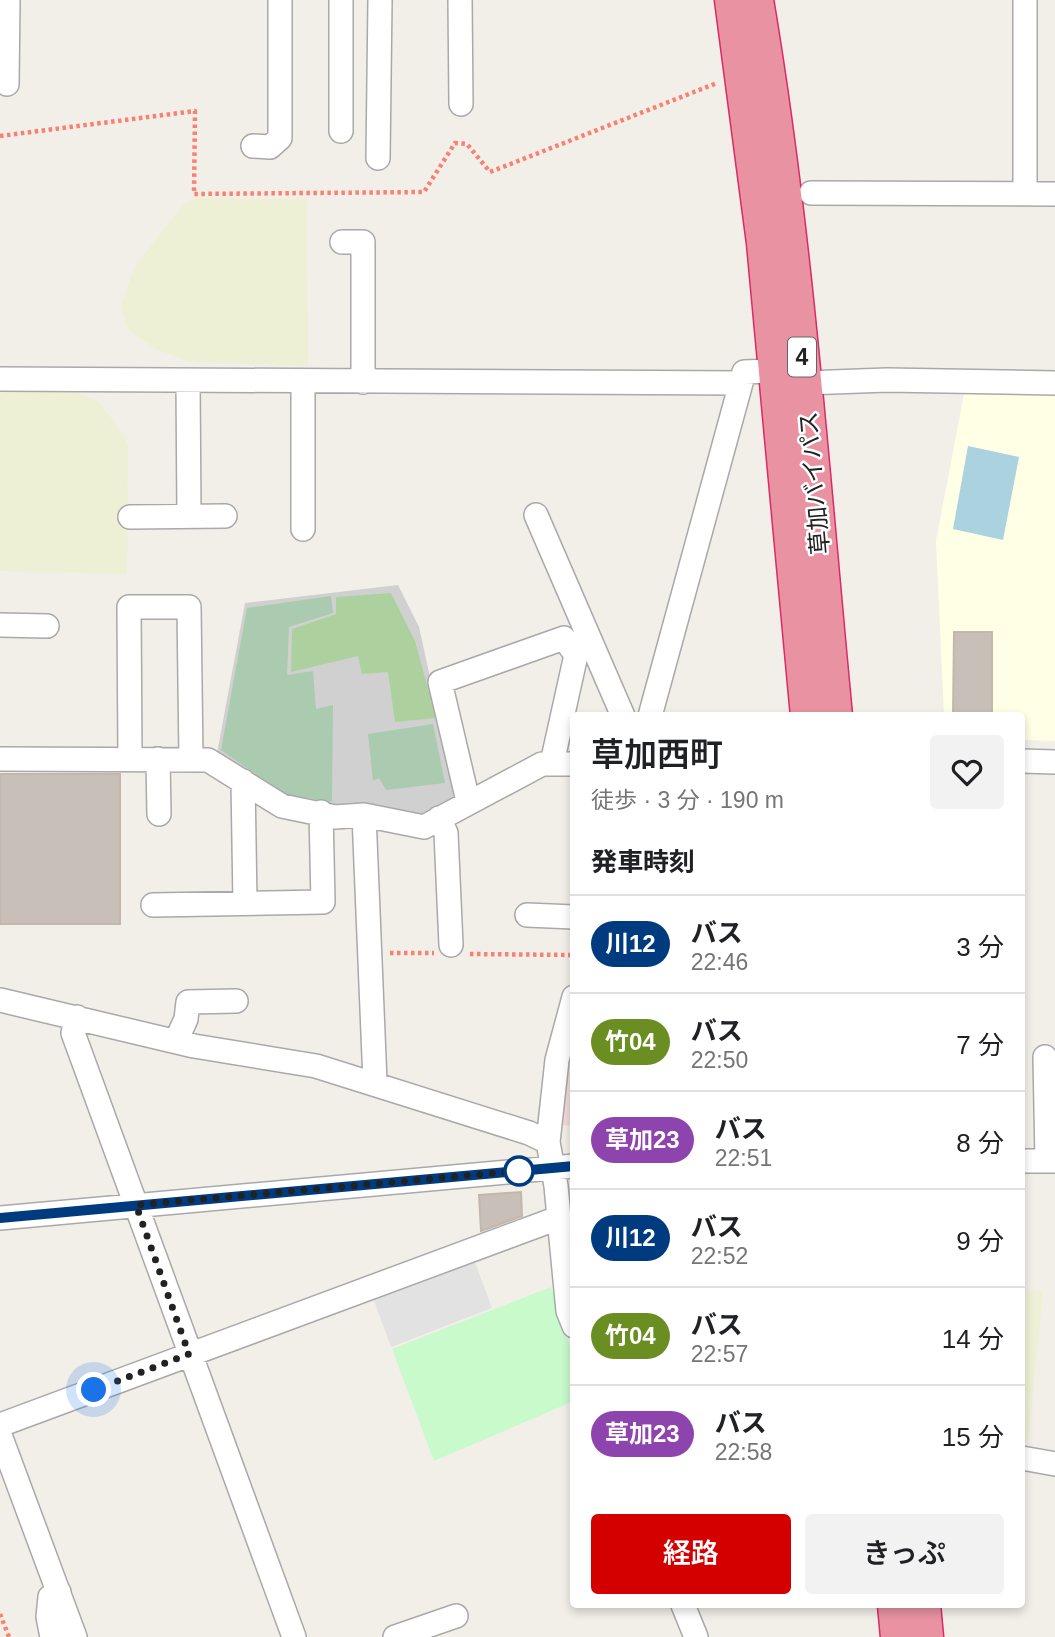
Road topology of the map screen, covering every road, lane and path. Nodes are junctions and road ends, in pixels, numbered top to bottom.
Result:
1 (8, 0) edge
2 (280, 0) edge
3 (341, 0) edge
4 (380, 0) edge
5 (460, 0) edge
6 (731, 0) edge
7 (757, 0) edge
8 (1025, 0) edge
9 (7, 84) dead end
10 (461, 104) dead end
11 (341, 131) dead end
12 (253, 146) dead end
13 (378, 158) dead end
14 (811, 193) dead end
15 (1025, 194) junction
16 (1055, 194) edge
17 (342, 242) dead end
18 (774, 371) junction
19 (0, 379) edge
20 (188, 381) junction
21 (303, 382) junction
22 (363, 382) junction
23 (741, 383) junction
24 (805, 383) junction
25 (1055, 383) edge
26 (537, 515) dead end
27 (189, 516) junction
28 (225, 516) dead end
29 (130, 517) dead end
30 (303, 529) dead end
31 (0, 625) edge
32 (47, 626) dead end
33 (622, 712) edge
34 (651, 712) edge
35 (807, 712) edge
36 (836, 712) edge
37 (0, 759) edge
38 (159, 759) junction
39 (191, 759) junction
40 (130, 760) junction
41 (1025, 761) edge
42 (1055, 762) edge
43 (563, 763) edge
44 (243, 782) junction
45 (468, 801) junction
46 (321, 812) junction
47 (159, 814) dead end
48 (364, 815) junction
49 (439, 818) junction
50 (245, 903) junction
51 (153, 905) dead end
52 (527, 915) dead end
53 (570, 917) edge
54 (452, 945) dead end
55 (0, 1000) edge
56 (236, 1001) dead end
57 (570, 1012) edge
58 (77, 1017) junction
59 (176, 1041) junction
60 (1045, 1057) dead end
61 (375, 1082) junction
62 (548, 1142) junction
63 (1025, 1161) edge
64 (1051, 1161) edge
65 (563, 1167) edge
66 (136, 1205) junction
67 (0, 1218) edge
68 (558, 1218) junction
69 (570, 1316) edge
70 (189, 1354) junction
71 (0, 1425) edge
72 (0, 1435) edge
73 (1025, 1459) edge
74 (1055, 1464) edge
75 (59, 1592) junction
76 (684, 1608) edge
77 (894, 1608) edge
78 (924, 1608) edge
79 (0, 1614) edge
80 (456, 1616) dead end
81 (9, 1637) edge
82 (52, 1637) edge
83 (75, 1637) edge
84 (294, 1637) edge
85 (395, 1637) edge
86 (696, 1637) edge
87 (897, 1637) edge
88 (927, 1637) edge

1 - 9 street
2 - 12 street
3 - 11 street
4 - 13 street
5 - 10 street
6 - 18 highway, 草加バイパス / 4
7 - 24 highway, 草加バイパス / 4
8 - 15 street
14 - 15 street
15 - 16 street
17 - 22 street
18 - 23 street
18 - 35 highway, 草加バイパス / 4
19 - 20 street
20 - 21 street
20 - 27 street
21 - 22 street
21 - 30 street
22 - 23 street
23 - 34 street
24 - 25 street
24 - 36 highway, 草加バイパス / 4
26 - 33 street
27 - 28 street
27 - 29 street
31 - 32 street
37 - 40 street
38 - 39 street
38 - 40 street
38 - 47 street
39 - 40 street
39 - 44 street
41 - 42 street
43 - 45 street
43 - 45 street
44 - 46 street
44 - 50 street
45 - 49 street
46 - 48 street
46 - 50 street
48 - 49 street
48 - 61 street
49 - 54 street
50 - 51 street
52 - 53 street
55 - 58 street
56 - 59 street
57 - 62 street
58 - 59 street
58 - 66 street
59 - 61 street
60 - 64 street
61 - 62 street
62 - 65 street
63 - 64 street
65 - 66 street
65 - 68 street
66 - 67 street
66 - 70 street
68 - 69 street
68 - 70 street
70 - 71 street
70 - 84 street
72 - 75 street
73 - 74 street
75 - 82 street
75 - 83 street
76 - 86 street
77 - 87 highway
78 - 88 highway
79 - 81 path
80 - 85 street

